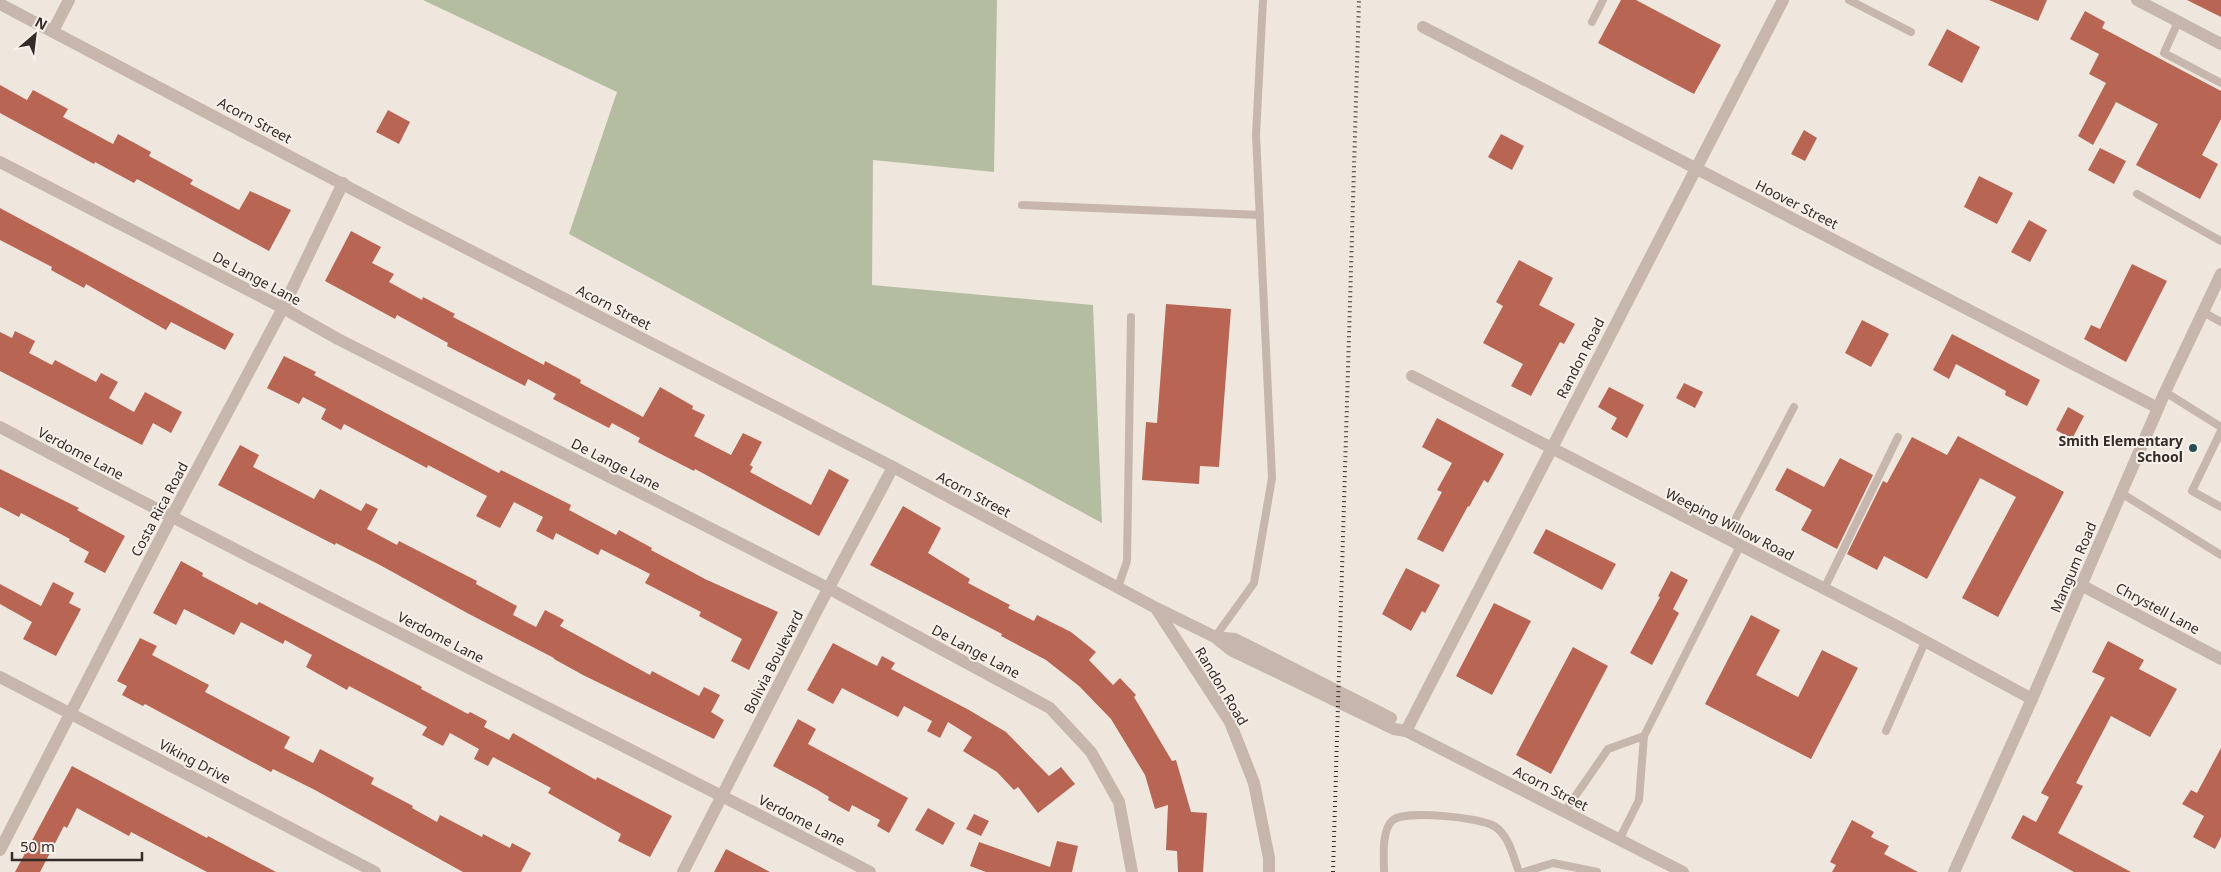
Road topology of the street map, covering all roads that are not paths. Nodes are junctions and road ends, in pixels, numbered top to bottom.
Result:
1 (69, 0) edge
2 (1263, 0) edge
3 (1603, 0) edge
4 (1783, 0) edge
5 (1848, 0) edge
6 (2137, 0) edge
7 (0, 4) edge
8 (1592, 22) dead end
9 (2178, 22) junction
10 (1423, 27) dead end
11 (52, 31) junction
12 (1911, 32) dead end
13 (2221, 44) edge
14 (2221, 83) edge
15 (0, 162) edge
16 (1695, 168) junction
17 (343, 183) junction
18 (2137, 194) dead end
19 (1022, 205) dead end
20 (1260, 215) junction
21 (2221, 241) edge
22 (2221, 274) edge
23 (283, 308) junction
24 (2203, 312) junction
25 (1131, 317) dead end
26 (2221, 322) edge
27 (1412, 376) dead end
28 (2165, 392) junction
29 (1794, 407) dead end
30 (2158, 408) junction
31 (0, 427) edge
32 (2221, 427) edge
33 (2221, 431) edge
34 (1898, 438) dead end
35 (2218, 443) edge
36 (1551, 448) junction
37 (893, 467) junction
38 (2121, 493) junction
39 (2221, 507) edge
40 (171, 518) junction
41 (1725, 538) junction
42 (1740, 546) junction
43 (2221, 555) edge
44 (2081, 585) junction
45 (1118, 587) junction
46 (828, 588) junction
47 (1824, 589) junction
48 (1156, 608) junction
49 (1214, 637) junction
50 (1925, 642) junction
51 (2221, 659) edge
52 (0, 677) edge
53 (2032, 700) junction
54 (71, 713) junction
55 (1406, 731) junction
56 (1886, 731) dead end
57 (1644, 736) junction
58 (722, 795) junction
59 (1565, 811) junction
60 (1620, 840) junction
61 (0, 850) edge
62 (375, 872) edge
63 (683, 872) edge
64 (870, 872) edge
65 (1132, 872) edge
66 (1269, 872) edge
67 (1384, 872) edge
68 (1519, 872) edge
69 (1524, 872) edge
70 (1597, 872) edge
71 (1683, 872) edge
72 (1954, 872) edge

1 - 11 street
2 - 20 lane
3 - 8 lane
4 - 16 street, Randon Road
5 - 12 lane
6 - 9 street
7 - 11 street, Acorn Street
9 - 13 street
9 - 14 lane
10 - 16 street, Hoover Street
11 - 17 street, Acorn Street
15 - 23 street, De Lange Lane
16 - 30 street, Hoover Street
16 - 36 street, Randon Road
17 - 23 street, Costa Rica Road
17 - 37 street, Acorn Street
18 - 21 lane
19 - 20 lane
20 - 49 lane
22 - 24 street, Mangum Road
23 - 40 street, Costa Rica Road
23 - 46 street, De Lange Lane
24 - 26 lane
24 - 28 street, Mangum Road
25 - 45 lane
27 - 36 street, Weeping Willow Road
28 - 30 street, Mangum Road
28 - 32 lane
29 - 41 lane
30 - 38 street, Mangum Road
31 - 40 street, Verdome Lane
33 - 35 lane
34 - 47 lane
35 - 39 lane
36 - 41 street, Weeping Willow Road
36 - 55 street, Randon Road
37 - 45 street, Acorn Street
37 - 46 street, Bolivia Boulevard
38 - 43 lane
38 - 44 street, Mangum Road
40 - 54 street, Costa Rica Road
40 - 58 street, Verdome Lane
41 - 42 street, Weeping Willow Road
42 - 47 street, Weeping Willow Road
42 - 57 lane
44 - 51 street, Chrystell Lane
44 - 53 street, Mangum Road
45 - 48 street, Acorn Street
46 - 58 street, Bolivia Boulevard
46 - 65 street, De Lange Lane
47 - 50 street, Weeping Willow Road
48 - 49 street, Acorn Street
48 - 66 street, Randon Road
49 - 55 street, Acorn Street
50 - 53 street, Weeping Willow Road
50 - 56 lane
52 - 54 street, Viking Drive
53 - 72 street, Mangum Road
54 - 61 street, Costa Rica Road
54 - 62 street, Viking Drive
55 - 59 street, Acorn Street
57 - 59 lane
57 - 60 lane
58 - 63 street, Bolivia Boulevard
58 - 64 street, Verdome Lane
59 - 60 street, Acorn Street
60 - 71 street, Acorn Street
67 - 68 lane
69 - 70 lane

